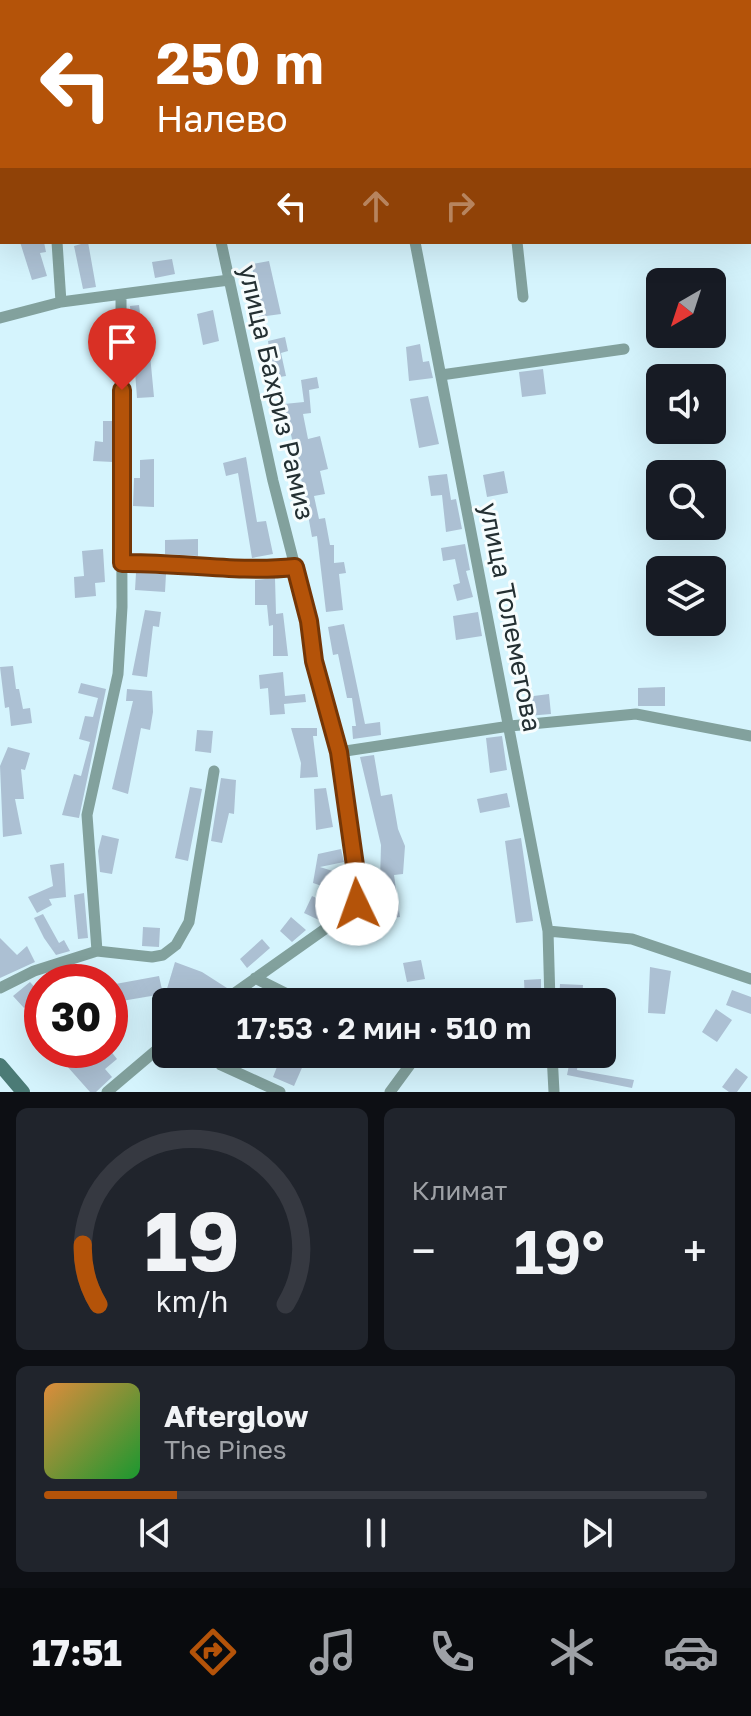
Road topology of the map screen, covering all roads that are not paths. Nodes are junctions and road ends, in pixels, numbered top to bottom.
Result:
1 (57, 244) edge
2 (221, 244) edge
3 (415, 244) edge
4 (517, 244) edge
5 (229, 280) junction
6 (121, 295) junction
7 (523, 297) dead end
8 (61, 302) junction
9 (0, 318) edge
10 (624, 349) dead end
11 (441, 375) junction
12 (122, 563) junction
13 (295, 567) junction
14 (510, 726) junction
15 (751, 736) edge
16 (339, 752) junction
17 (214, 771) dead end
18 (548, 931) junction
19 (97, 951) junction
20 (255, 978) junction
21 (751, 979) edge
22 (0, 988) edge
23 (241, 988) edge
24 (275, 988) edge
25 (550, 988) edge
26 (152, 1054) edge
27 (0, 1065) edge
28 (228, 1068) edge
29 (408, 1068) edge
30 (553, 1068) edge
31 (23, 1092) edge
32 (107, 1092) edge
33 (280, 1092) edge
34 (390, 1092) edge
35 (554, 1092) edge

1 - 8 street
2 - 5 street, улица Бахриз Рамиз
3 - 11 street, улица Толеметова
4 - 7 street
5 - 6 street
5 - 13 street, улица Бахриз Рамиз
6 - 8 street
6 - 12 street
8 - 9 street
10 - 11 street
11 - 14 street, улица Толеметова
12 - 13 street
12 - 19 street
13 - 16 street, улица Бахриз Рамиз
14 - 15 street, улица Толеметова
14 - 16 street, улица Толеметова
14 - 18 street, улица Толеметова
16 - 20 street, улица Бахриз Рамиз
17 - 19 street
18 - 21 street
18 - 25 street, улица Толеметова
19 - 22 street
20 - 23 street, улица Бахриз Рамиз
20 - 24 street
26 - 32 street
27 - 31 main road
28 - 33 street
29 - 34 street
30 - 35 street

